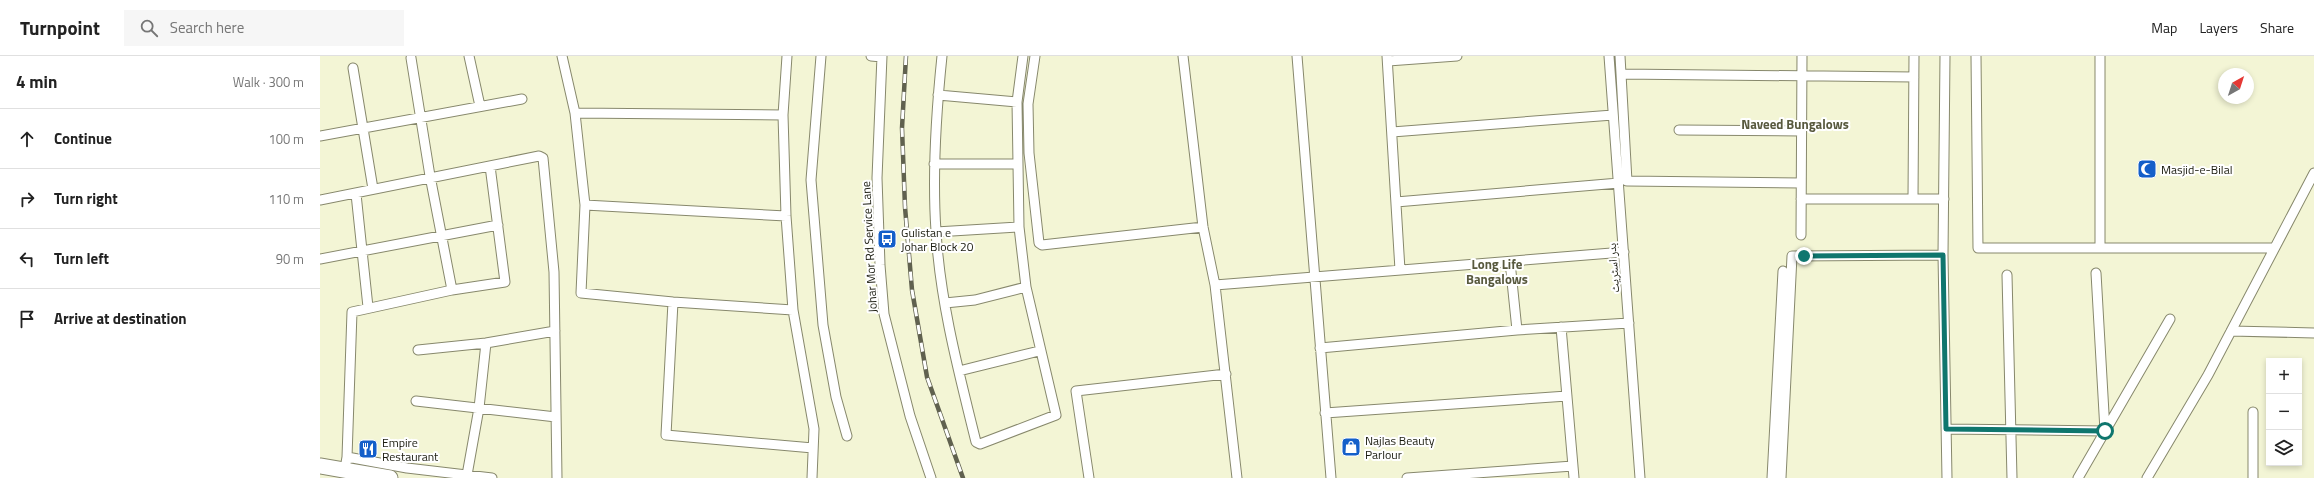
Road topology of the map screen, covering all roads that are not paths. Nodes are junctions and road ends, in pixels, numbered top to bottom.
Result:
1 (469, 56) edge
2 (562, 56) edge
3 (787, 56) edge
4 (821, 56) edge
5 (871, 56) edge
6 (882, 56) edge
7 (942, 56) edge
8 (1023, 56) edge
9 (1035, 56) edge
10 (1183, 56) edge
11 (1297, 56) edge
12 (1457, 56) edge
13 (1609, 56) edge
14 (1620, 56) edge
15 (1802, 56) edge
16 (1914, 56) edge
17 (1945, 56) edge
18 (1976, 56) edge
19 (2100, 56) edge
20 (411, 58) dead end
21 (1387, 58) edge
22 (354, 68) dead end
23 (1621, 74) junction
24 (1802, 76) junction
25 (1914, 77) junction
26 (938, 95) junction
27 (522, 99) dead end
28 (1018, 102) junction
29 (480, 106) junction
30 (575, 113) junction
31 (783, 115) junction
32 (1613, 115) junction
33 (421, 117) junction
34 (363, 128) junction
35 (1679, 130) dead end
36 (1801, 131) junction
37 (1392, 132) junction
38 (320, 136) edge
39 (934, 164) junction
40 (1017, 164) junction
41 (490, 166) junction
42 (2314, 173) edge
43 (430, 176) junction
44 (1619, 183) junction
45 (1801, 183) junction
46 (373, 189) junction
47 (356, 194) junction
48 (1913, 198) junction
49 (1801, 199) junction
50 (1944, 199) junction
51 (320, 200) edge
52 (1396, 202) junction
53 (584, 205) junction
54 (786, 216) junction
55 (498, 225) junction
56 (1019, 227) junction
57 (1203, 227) junction
58 (936, 232) junction
59 (1801, 235) dead end
60 (442, 236) junction
61 (2100, 248) junction
62 (2274, 248) junction
63 (363, 250) junction
64 (1624, 252) junction
65 (1943, 255) junction
66 (320, 258) edge
67 (1510, 262) junction
68 (1400, 270) junction
69 (1783, 272) dead end
70 (2096, 273) dead end
71 (2007, 275) dead end
72 (1314, 277) junction
73 (1215, 285) junction
74 (1026, 287) junction
75 (452, 290) junction
76 (673, 302) junction
77 (945, 303) junction
78 (368, 307) junction
79 (793, 310) junction
80 (2170, 319) dead end
81 (1629, 323) junction
82 (1561, 327) junction
83 (1517, 330) junction
84 (555, 331) junction
85 (2231, 331) junction
86 (2314, 333) edge
87 (486, 343) junction
88 (1320, 348) junction
89 (418, 350) dead end
90 (1040, 351) junction
91 (959, 371) junction
92 (1226, 374) junction
93 (1567, 396) junction
94 (416, 401) dead end
95 (478, 408) junction
96 (2253, 412) dead end
97 (1325, 413) junction
98 (556, 417) junction
99 (1946, 429) junction
100 (2011, 430) junction
101 (2105, 431) junction
102 (847, 436) dead end
103 (813, 448) junction
104 (346, 464) junction
105 (320, 466) edge
106 (1573, 466) junction
107 (460, 476) edge
108 (390, 478) edge
109 (492, 478) edge
110 (557, 478) edge
111 (812, 478) edge
112 (931, 478) edge
113 (1089, 478) edge
114 (1237, 478) edge
115 (1331, 478) edge
116 (1407, 478) edge
117 (1574, 478) edge
118 (1640, 478) edge
119 (1772, 478) edge
120 (1781, 478) edge
121 (1946, 478) edge
122 (2012, 478) edge
123 (2078, 478) edge
124 (2148, 478) edge
125 (2253, 478) edge

1 - 29 street
2 - 30 street
3 - 31 street
4 - 102 street
5 - 6 street
6 - 112 street, Johar Mor Rd Service Lane
7 - 26 street
8 - 28 street
9 - 57 street
10 - 57 street
11 - 72 street
12 - 21 street
13 - 32 street, بدر اسٹریٹ
14 - 23 street
15 - 24 street
16 - 25 street
17 - 50 street
18 - 61 street
19 - 61 street
20 - 33 street
21 - 37 street
22 - 34 street
23 - 24 street
23 - 45 street
24 - 25 street
24 - 36 street
25 - 48 street
26 - 28 street
26 - 39 street
27 - 29 street
28 - 40 street
29 - 33 street
30 - 31 street
30 - 53 street
31 - 54 street
32 - 37 street
32 - 44 street, بدر اسٹریٹ
33 - 34 street
33 - 43 street
34 - 38 street
34 - 46 street
35 - 36 street
36 - 45 street
37 - 52 street
39 - 40 street
39 - 58 street
40 - 56 street
41 - 43 street
41 - 55 street
41 - 84 street
42 - 62 street
43 - 46 street
43 - 60 street
44 - 52 street
44 - 64 street, بدر اسٹریٹ
45 - 49 street
46 - 47 street
47 - 51 street
47 - 63 street
48 - 49 street
48 - 50 street
49 - 59 street
50 - 65 street
52 - 68 street
53 - 54 street
53 - 76 street
54 - 79 street
55 - 60 street
55 - 75 street
56 - 58 street
56 - 74 street
57 - 73 street
58 - 77 street
60 - 63 street
60 - 75 street
61 - 62 street
62 - 85 street
63 - 66 street
63 - 78 street
64 - 67 street
64 - 81 street, بدر اسٹریٹ
65 - 99 street
65 - 120 street
67 - 68 street
67 - 83 street
68 - 72 street
69 - 119 street
70 - 101 street
71 - 100 street
72 - 73 street
72 - 88 street
73 - 92 street
74 - 77 street
74 - 90 street
75 - 78 street
76 - 79 street
76 - 103 street
77 - 91 street
78 - 104 street
79 - 103 street
80 - 101 street
81 - 82 street
81 - 118 street, بدر اسٹریٹ
82 - 83 street
82 - 93 street
83 - 88 street
84 - 87 street
84 - 98 street
85 - 86 street
85 - 124 street
87 - 89 street
87 - 95 street
88 - 97 street
90 - 91 street
90 - 91 street
92 - 113 street
92 - 114 street
93 - 97 street
93 - 106 street
94 - 95 street
95 - 98 street
95 - 107 street
96 - 125 street
97 - 115 street
98 - 110 street
99 - 100 street
99 - 121 street
100 - 101 street
100 - 122 street
101 - 123 street
103 - 111 street
104 - 105 main road
104 - 107 street
104 - 108 main road
106 - 116 street
106 - 117 street
107 - 109 street

